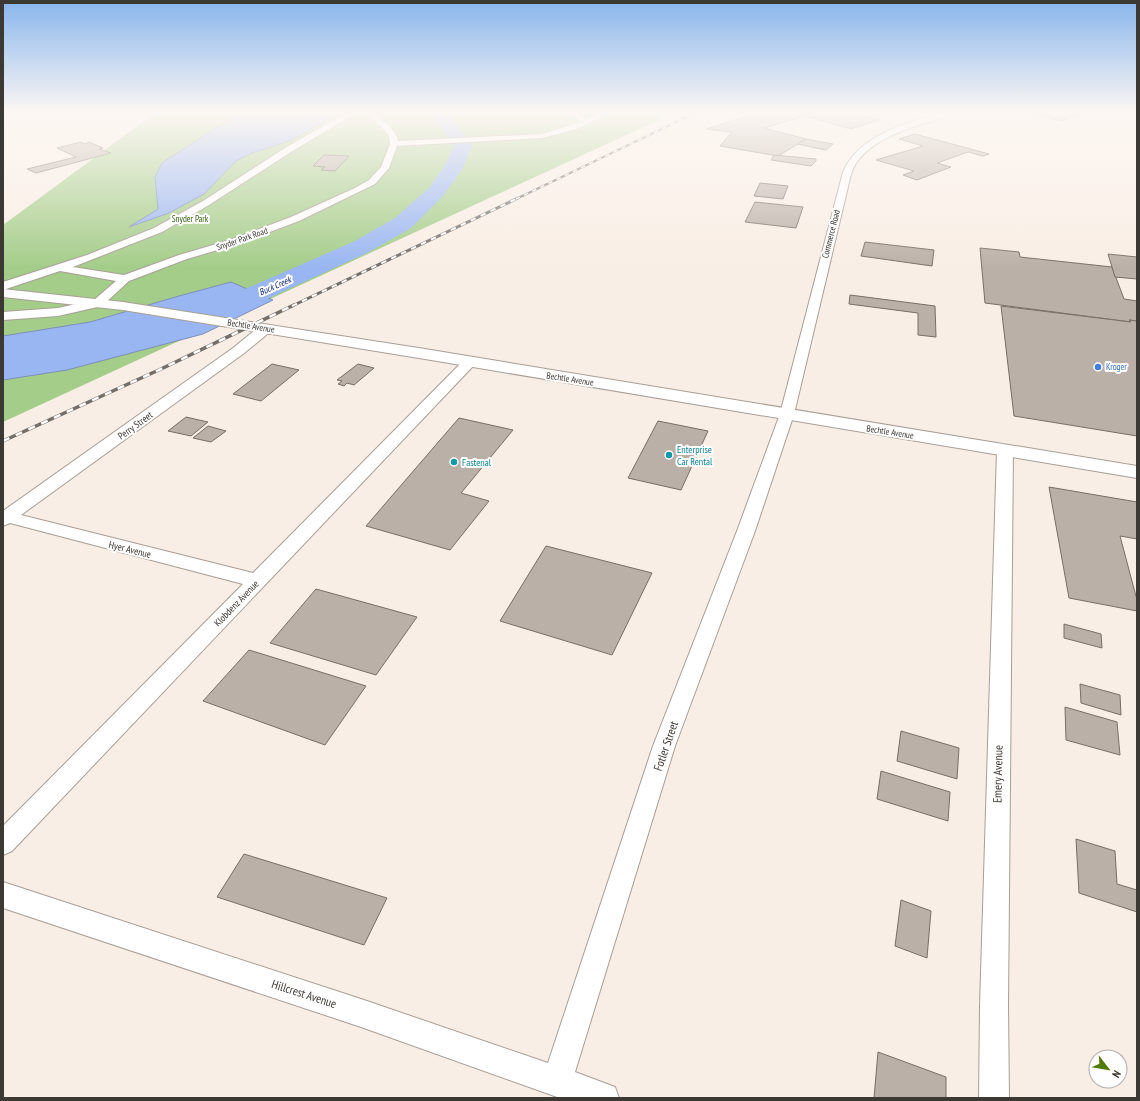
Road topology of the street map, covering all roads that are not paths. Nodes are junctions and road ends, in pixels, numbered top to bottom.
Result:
1 (267, 164) edge
2 (387, 164) edge
3 (852, 164) edge
4 (62, 268) junction
5 (125, 279) junction
6 (3, 286) edge
7 (3, 292) edge
8 (98, 303) junction
9 (3, 316) edge
10 (266, 329) junction
11 (470, 362) junction
12 (787, 414) junction
13 (1005, 450) junction
14 (1137, 472) edge
15 (4, 518) edge
16 (258, 581) junction
17 (3, 843) edge
18 (3, 895) edge
19 (558, 1081) junction
20 (604, 1098) edge
21 (994, 1098) edge

1 - 4 street
2 - 5 street, Snyder Park Road
3 - 12 street, Commerce Road
4 - 5 street
4 - 6 street
5 - 8 street
7 - 8 main road, Bechtle Avenue
8 - 9 street
8 - 10 main road, Bechtle Avenue
10 - 11 main road, Bechtle Avenue
10 - 15 street, Perry Street
11 - 12 main road, Bechtle Avenue
11 - 16 street, Klobdenz Avenue
12 - 13 main road, Bechtle Avenue
12 - 19 street, Fotler Street
13 - 14 main road, Bechtle Avenue
13 - 21 street, Emery Avenue
15 - 16 street, Hyer Avenue
16 - 17 street, Klobdenz Avenue
18 - 19 street, Hillcrest Avenue
19 - 20 street, Hillcrest Avenue

